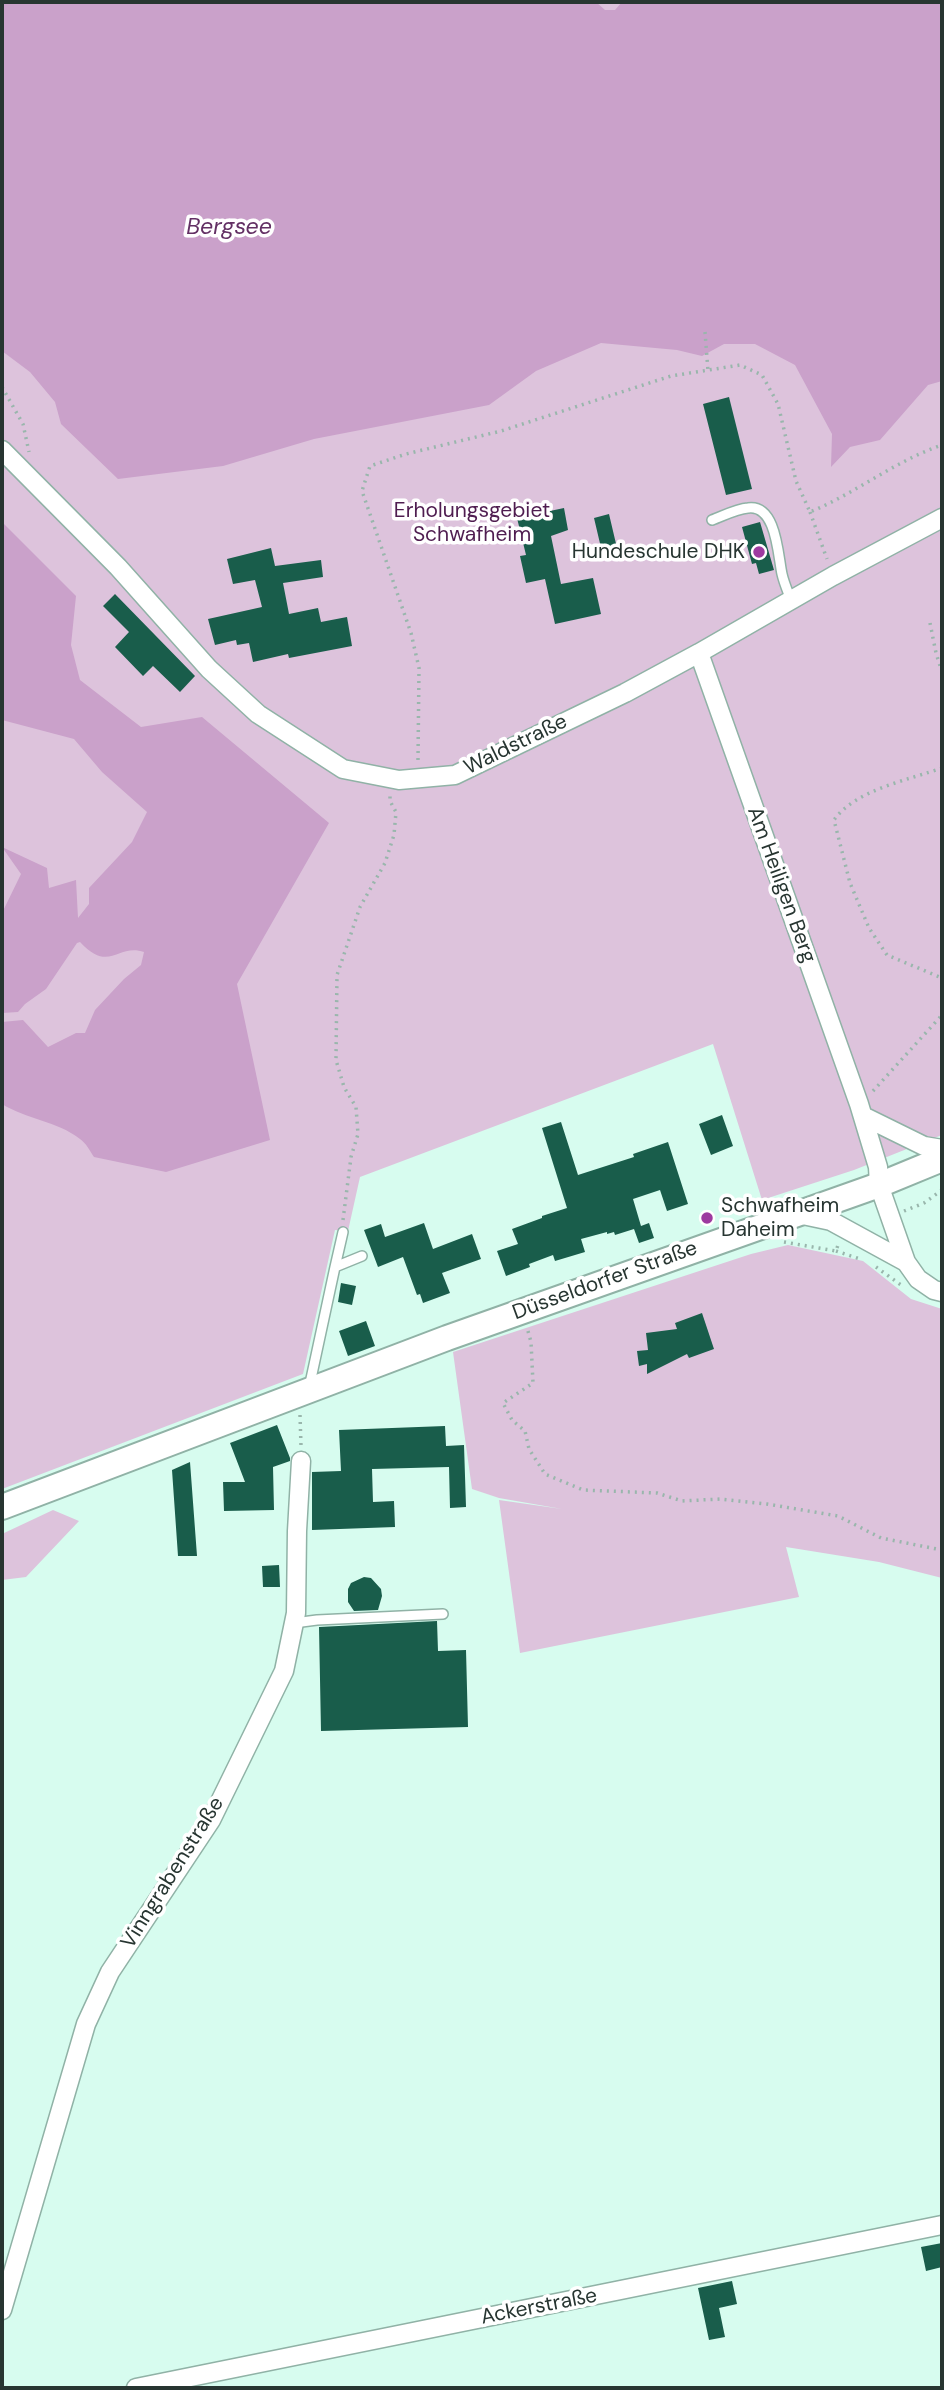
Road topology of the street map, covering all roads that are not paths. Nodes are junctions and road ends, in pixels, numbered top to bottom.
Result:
1 (2, 450) edge
2 (942, 518) edge
3 (712, 520) dead end
4 (791, 600) junction
5 (699, 653) junction
6 (863, 1116) junction
7 (942, 1149) edge
8 (942, 1159) edge
9 (879, 1185) junction
10 (794, 1214) junction
11 (343, 1232) road end
12 (362, 1256) dead end
13 (906, 1262) junction
14 (335, 1267) junction
15 (938, 1291) edge
16 (308, 1390) junction
17 (301, 1461) road end
18 (2, 1507) edge
19 (443, 1614) dead end
20 (294, 1623) junction
21 (942, 2225) edge
22 (2, 2310) edge
23 (136, 2388) edge

1 - 5 street, Waldstraße
2 - 4 street, Waldstraße
3 - 4 lane
4 - 5 street, Waldstraße
5 - 6 street, Am Heiligen Berg
6 - 7 street
6 - 9 street, Am Heiligen Berg
8 - 9 main road, Düsseldorfer Straße
9 - 10 main road, Düsseldorfer Straße
9 - 13 street, Am Heiligen Berg
10 - 13 street
10 - 16 main road, Düsseldorfer Straße
11 - 14 lane
12 - 14 lane
13 - 15 street
14 - 16 lane
16 - 18 main road, Düsseldorfer Straße
17 - 20 street, Vinngrabenstraße
19 - 20 lane
20 - 22 street, Vinngrabenstraße
21 - 23 street, Ackerstraße

